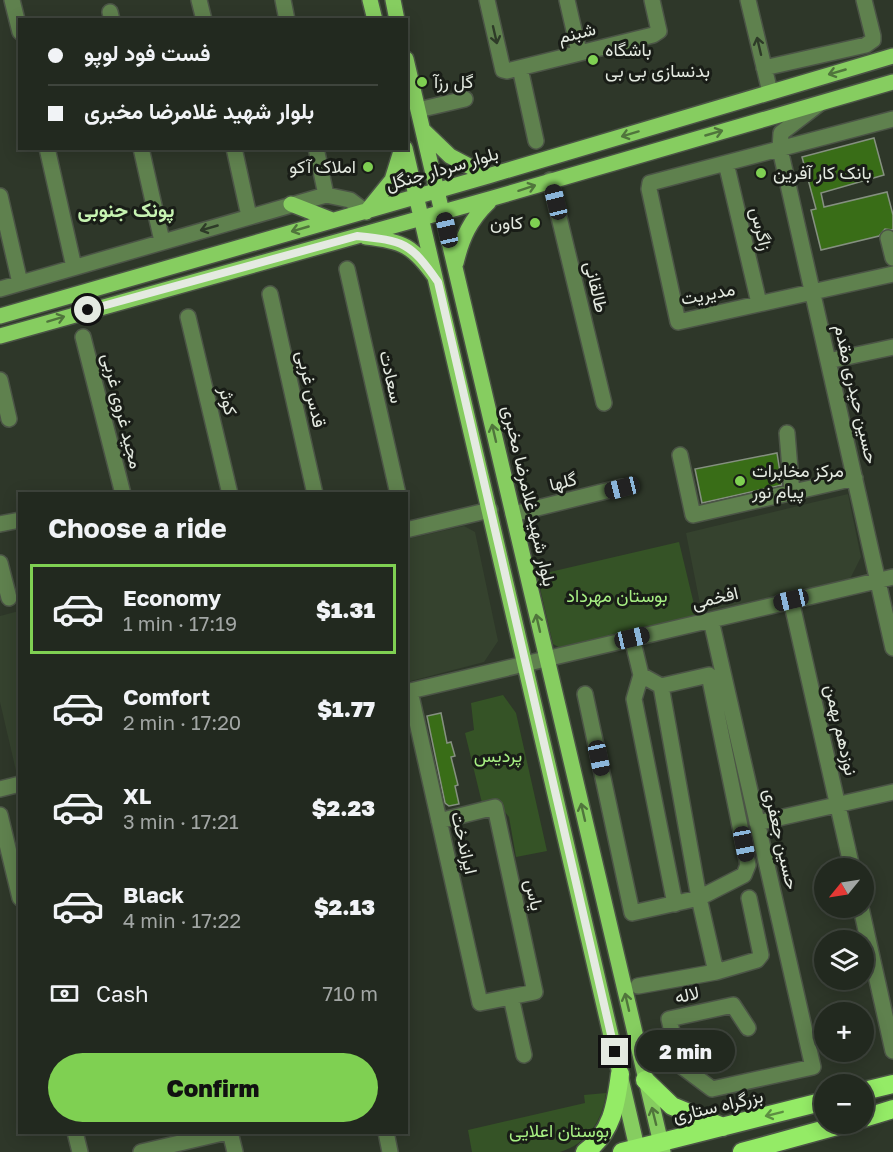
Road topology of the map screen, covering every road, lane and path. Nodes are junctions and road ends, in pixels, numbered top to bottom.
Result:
1 (12, 0) edge
2 (199, 0) edge
3 (283, 0) edge
4 (370, 0) edge
5 (393, 0) edge
6 (487, 0) edge
7 (567, 0) edge
8 (652, 0) edge
9 (748, 0) edge
10 (864, 0) edge
11 (204, 18) edge
12 (287, 18) edge
13 (374, 18) edge
14 (397, 18) edge
15 (18, 24) edge
16 (579, 51) junction
17 (893, 56) edge
18 (408, 68) edge
19 (520, 68) junction
20 (764, 68) junction
21 (893, 82) edge
22 (770, 92) junction
23 (465, 99) dead end
24 (822, 102) junction
25 (418, 110) junction
26 (893, 119) edge
27 (423, 129) junction
28 (536, 141) dead end
29 (780, 149) junction
30 (47, 150) edge
31 (141, 150) edge
32 (234, 150) edge
33 (316, 150) edge
34 (403, 150) edge
35 (405, 150) edge
36 (726, 164) junction
37 (488, 176) junction
38 (550, 180) junction
39 (437, 190) junction
40 (326, 195) junction
41 (0, 196) edge
42 (417, 196) junction
43 (493, 198) junction
44 (291, 204) junction
45 (366, 212) junction
46 (442, 212) junction
47 (249, 216) junction
48 (422, 218) junction
49 (332, 220) junction
50 (357, 236) junction
51 (888, 238) dead end
52 (162, 241) junction
53 (893, 258) edge
54 (455, 266) junction
55 (74, 267) junction
56 (347, 269) dead end
57 (893, 273) edge
58 (438, 282) junction
59 (20, 283) junction
60 (0, 289) edge
61 (813, 292) junction
62 (270, 294) dead end
63 (759, 303) junction
64 (0, 316) edge
65 (188, 317) dead end
66 (0, 336) edge
67 (83, 337) dead end
68 (893, 347) edge
69 (828, 361) junction
70 (0, 380) edge
71 (604, 403) dead end
72 (9, 419) dead end
73 (787, 433) dead end
74 (680, 455) dead end
75 (855, 478) junction
76 (622, 488) dead end
77 (122, 492) edge
78 (230, 492) edge
79 (315, 492) edge
80 (398, 492) edge
81 (792, 493) junction
82 (490, 510) junction
83 (513, 514) junction
84 (18, 520) edge
85 (0, 524) edge
86 (408, 530) edge
87 (0, 563) edge
88 (893, 577) edge
89 (878, 581) junction
90 (9, 598) dead end
91 (791, 600) junction
92 (711, 620) junction
93 (632, 638) junction
94 (893, 648) edge
95 (547, 659) junction
96 (525, 664) junction
97 (641, 675) junction
98 (662, 686) junction
99 (408, 692) edge
100 (585, 693) dead end
101 (18, 784) edge
102 (0, 789) edge
103 (893, 792) edge
104 (837, 804) junction
105 (0, 815) edge
106 (440, 821) junction
107 (757, 823) junction
108 (850, 858) edge
109 (18, 890) edge
110 (699, 898) junction
111 (749, 898) dead end
112 (675, 904) junction
113 (863, 918) edge
114 (716, 972) junction
115 (638, 986) dead end
116 (510, 996) junction
117 (480, 1003) joint
118 (748, 1028) dead end
119 (893, 1051) edge
120 (524, 1055) dead end
121 (813, 1067) joint
122 (620, 1074) junction
123 (645, 1080) junction
124 (893, 1084) edge
125 (874, 1089) edge
126 (814, 1104) edge
127 (893, 1109) edge
128 (874, 1115) edge
129 (723, 1127) junction
130 (76, 1134) edge
131 (220, 1134) edge
132 (230, 1134) edge
133 (386, 1134) edge
134 (814, 1134) edge
135 (662, 1146) edge
136 (779, 1146) edge
137 (632, 1150) edge
138 (80, 1152) edge
139 (141, 1152) edge
140 (234, 1152) edge
141 (390, 1152) edge
142 (585, 1152) edge
143 (742, 1152) edge

1 - 15 street
2 - 11 street
3 - 12 street
4 - 13 main road
5 - 14 main road
6 -> 19 street, شبنم
7 - 16 street
8 - 16 street, شبنم
20 -> 9 street
10 - 20 street
16 - 19 street, شبنم
17 -> 22 main road, بلوار سردار جنگل
18 - 25 main road, بلوار شهید غلامرضا مخبری
19 - 28 street
20 - 22 street
21 - 24 main road
22 -> 37 main road, بلوار سردار جنگل
23 - 25 street
24 - 29 street
38 -> 24 main road
25 - 27 main road, بلوار شهید غلامرضا مخبری
26 - 29 street
27 - 37 main road
27 - 39 main road, بلوار شهید غلامرضا مخبری
29 - 36 street
29 - 61 street, حسین حیدری مقدم
30 - 55 street
31 - 52 street
32 - 47 street
33 - 40 street
34 - 45 main road
35 - 42 main road
36 - 63 street, زاگرس
36 - 63 street, مدیریت
37 - 39 main road, بلوار سردار جنگل
43 -> 38 main road
38 - 71 street, طالقانی
39 - 42 main road, بلوار سردار جنگل
39 - 46 main road, بلوار شهید غلامرضا مخبری
40 - 44 street
40 - 45 street
41 - 59 street
42 - 45 main road, بلوار سردار جنگل
42 - 48 main road
43 - 46 main road
43 - 54 main road
44 - 47 street
44 - 49 main road
45 - 49 main road, بلوار سردار جنگل
46 - 48 main road
46 - 54 main road, بلوار شهید غلامرضا مخبری
47 -> 52 street
48 - 50 main road
48 - 58 main road
49 -> 64 main road, بلوار سردار جنگل
50 - 58 main road
66 -> 50 main road
51 - 53 street
52 - 55 street
83 -> 54 main road, بلوار شهید غلامرضا مخبری
55 - 59 street
56 - 80 street, سعادت
57 - 61 street, مدیریت
58 - 82 main road
59 - 60 street
61 - 63 street, مدیریت
61 - 69 street, حسین حیدری مقدم
62 - 79 street, قدس غربی
65 - 78 street, کوثر
67 - 77 street, مجید غروی غربی
68 - 69 street
69 - 75 street, حسین حیدری مقدم
70 - 72 street
73 - 81 street
74 - 81 street
75 - 81 street
75 - 89 street, حسین حیدری مقدم
76 - 83 street, گلها
82 - 86 street
82 - 96 main road
95 -> 83 main road, بلوار شهید غلامرضا مخبری
84 - 85 street
87 - 90 street
88 - 89 street, افخمی
89 - 91 street, افخمی
89 - 94 street, حسین حیدری مقدم
91 - 92 street, افخمی
91 - 104 street, نوزدهم بهمن
92 - 93 street, افخمی
92 - 107 street, حسین جعفری
93 - 95 street, افخمی
93 - 97 street
95 - 96 street, افخمی
123 -> 95 main road, بلوار شهید غلامرضا مخبری
96 - 99 street, افخمی
96 - 122 main road
97 - 98 street
97 - 112 street
98 - 110 street
98 - 110 street
99 - 106 street, ایراندخت
100 - 112 street
101 - 102 street
103 - 104 street
104 - 107 street
104 - 108 street, نوزدهم بهمن
105 - 109 street
106 - 116 street, یاس
106 - 117 street, ایراندخت
107 - 121 street, حسین جعفری
110 - 112 street
110 - 114 street
111 - 114 street
113 - 119 street
114 - 115 street
116 - 117 street, یاس
116 - 120 street
118 - 121 street, لاله
122 - 137 main road
122 - 142 highway
123 - 129 highway
135 -> 123 main road, بلوار شهید غلامرضا مخبری
124 - 125 highway
126 -> 129 highway, بزرگراه ستاری
127 - 128 highway
129 - 135 highway, بزرگراه ستاری
130 - 138 street
131 - 139 street
132 - 140 street
133 - 141 street
134 - 136 highway
135 - 137 highway, بزرگراه ستاری
136 - 143 highway

